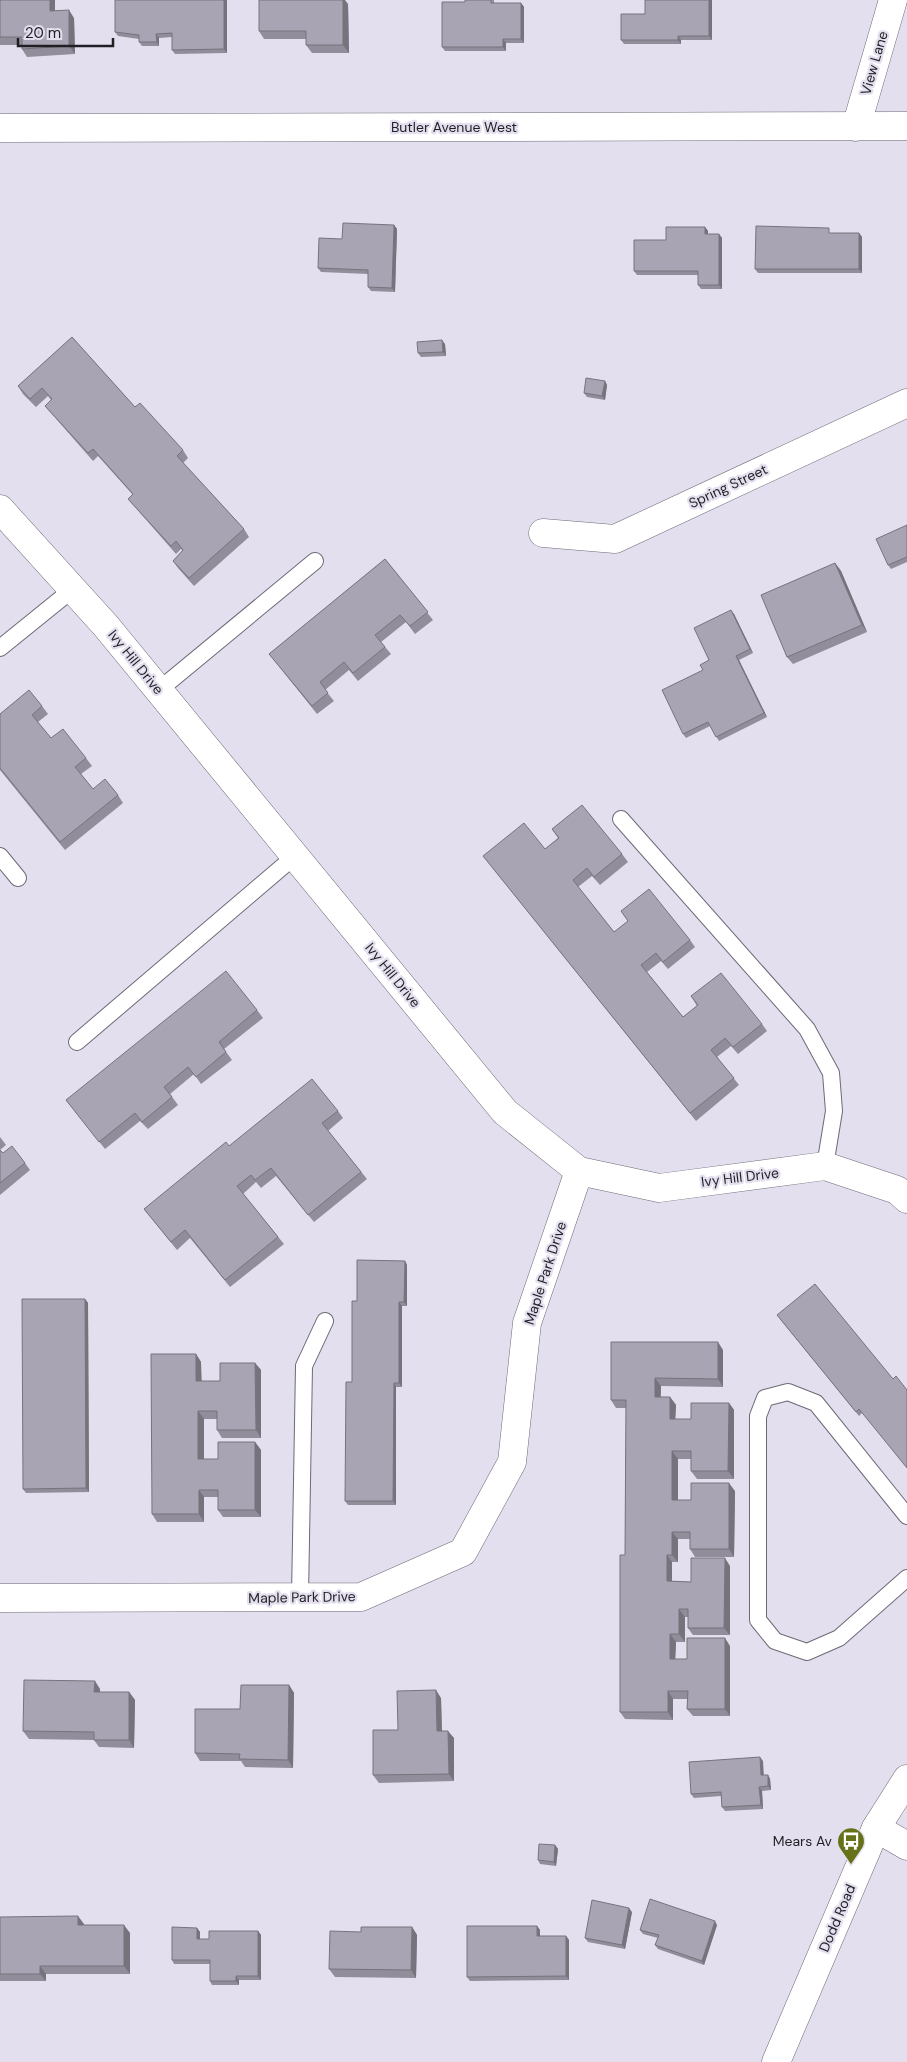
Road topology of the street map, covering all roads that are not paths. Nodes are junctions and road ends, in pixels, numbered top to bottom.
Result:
1 (893, 0) edge
2 (907, 126) edge
3 (856, 127) junction
4 (0, 128) edge
5 (907, 403) edge
6 (0, 509) edge
7 (543, 533) dead end
8 (315, 561) dead end
9 (73, 589) junction
10 (0, 648) edge
11 (159, 690) junction
12 (621, 819) dead end
13 (0, 856) edge
14 (295, 856) junction
15 (18, 878) dead end
16 (77, 1042) dead end
17 (825, 1166) junction
18 (580, 1172) junction
19 (907, 1199) edge
20 (325, 1320) dead end
21 (907, 1516) edge
22 (907, 1578) edge
23 (300, 1597) junction
24 (0, 1598) edge
25 (907, 1779) edge
26 (876, 1828) junction
27 (907, 1846) edge
28 (776, 2062) edge

1 - 3 street, View Lane
2 - 3 street, Butler Avenue West
3 - 4 street, Butler Avenue West
5 - 7 street, Spring Street
6 - 9 street, Ivy Hill Drive
8 - 11 lane
9 - 10 lane
9 - 11 street, Ivy Hill Drive
11 - 14 street, Ivy Hill Drive
12 - 17 lane
13 - 15 lane
14 - 16 lane
14 - 18 street, Ivy Hill Drive
17 - 18 street, Ivy Hill Drive
17 - 19 street, Ivy Hill Drive
18 - 23 street, Maple Park Drive
20 - 23 lane
21 - 22 lane
23 - 24 street, Maple Park Drive
25 - 26 street, Dodd Road
26 - 27 street
26 - 28 street, Dodd Road

